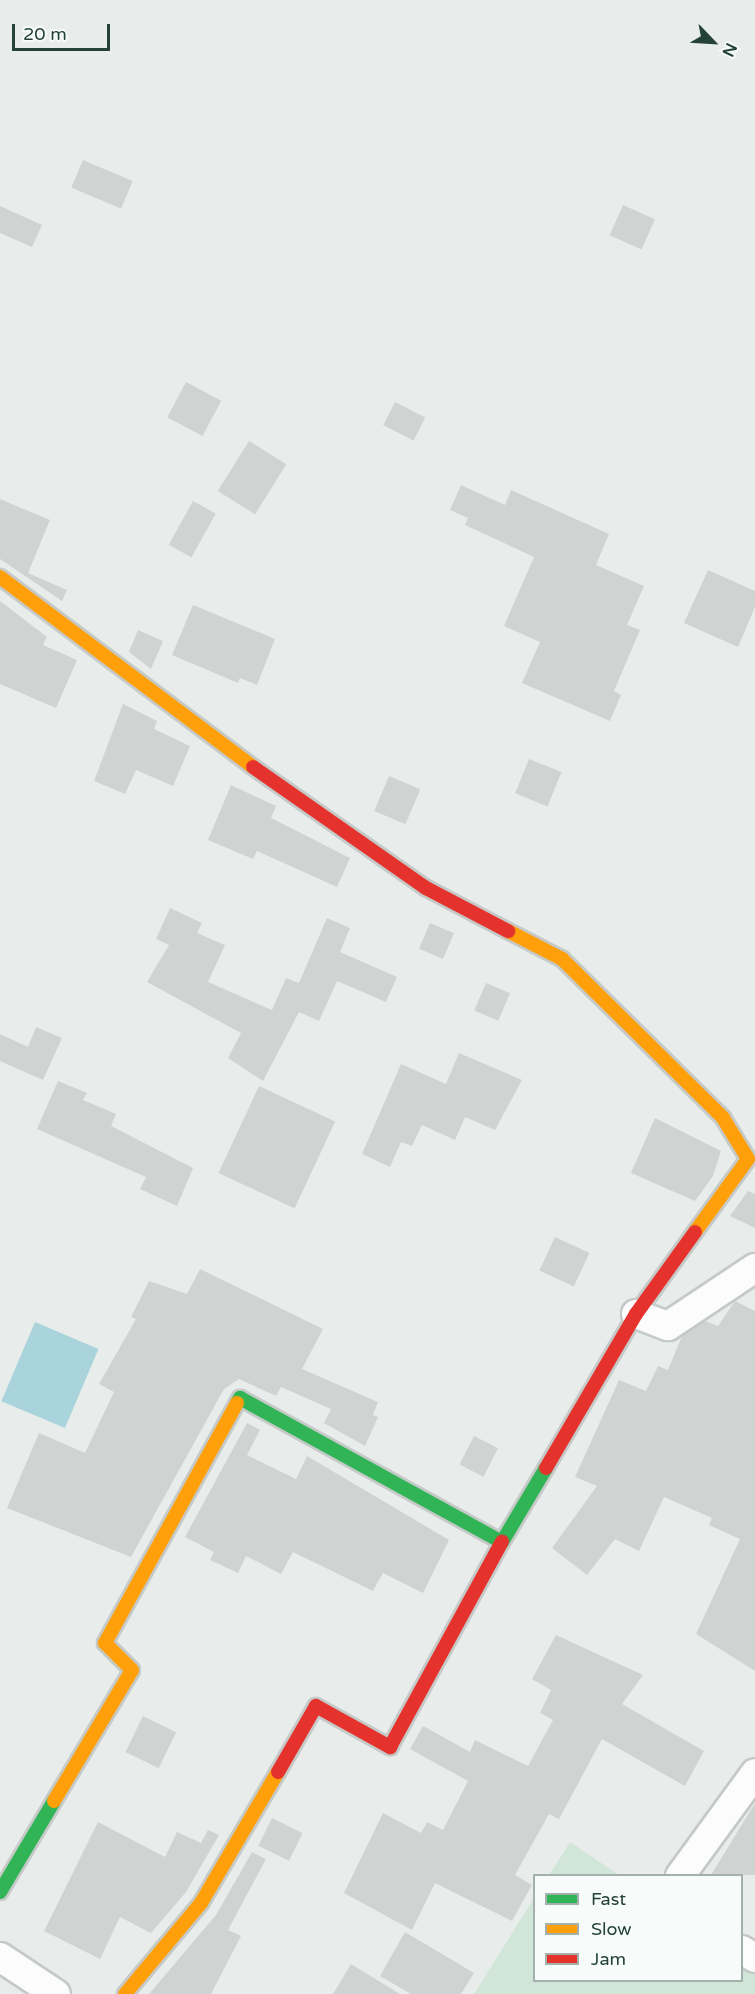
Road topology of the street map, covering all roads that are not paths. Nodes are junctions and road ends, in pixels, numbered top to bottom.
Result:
1 (0, 577) edge
2 (755, 1268) edge
3 (636, 1314) junction
4 (502, 1542) junction
5 (755, 1773) edge
6 (681, 1874) edge
7 (0, 1892) edge
8 (0, 1957) edge
9 (56, 1994) edge
10 (125, 1994) edge

1 - 3 street
2 - 3 street
3 - 4 street
4 - 7 street
4 - 10 street
5 - 6 street
8 - 9 street

